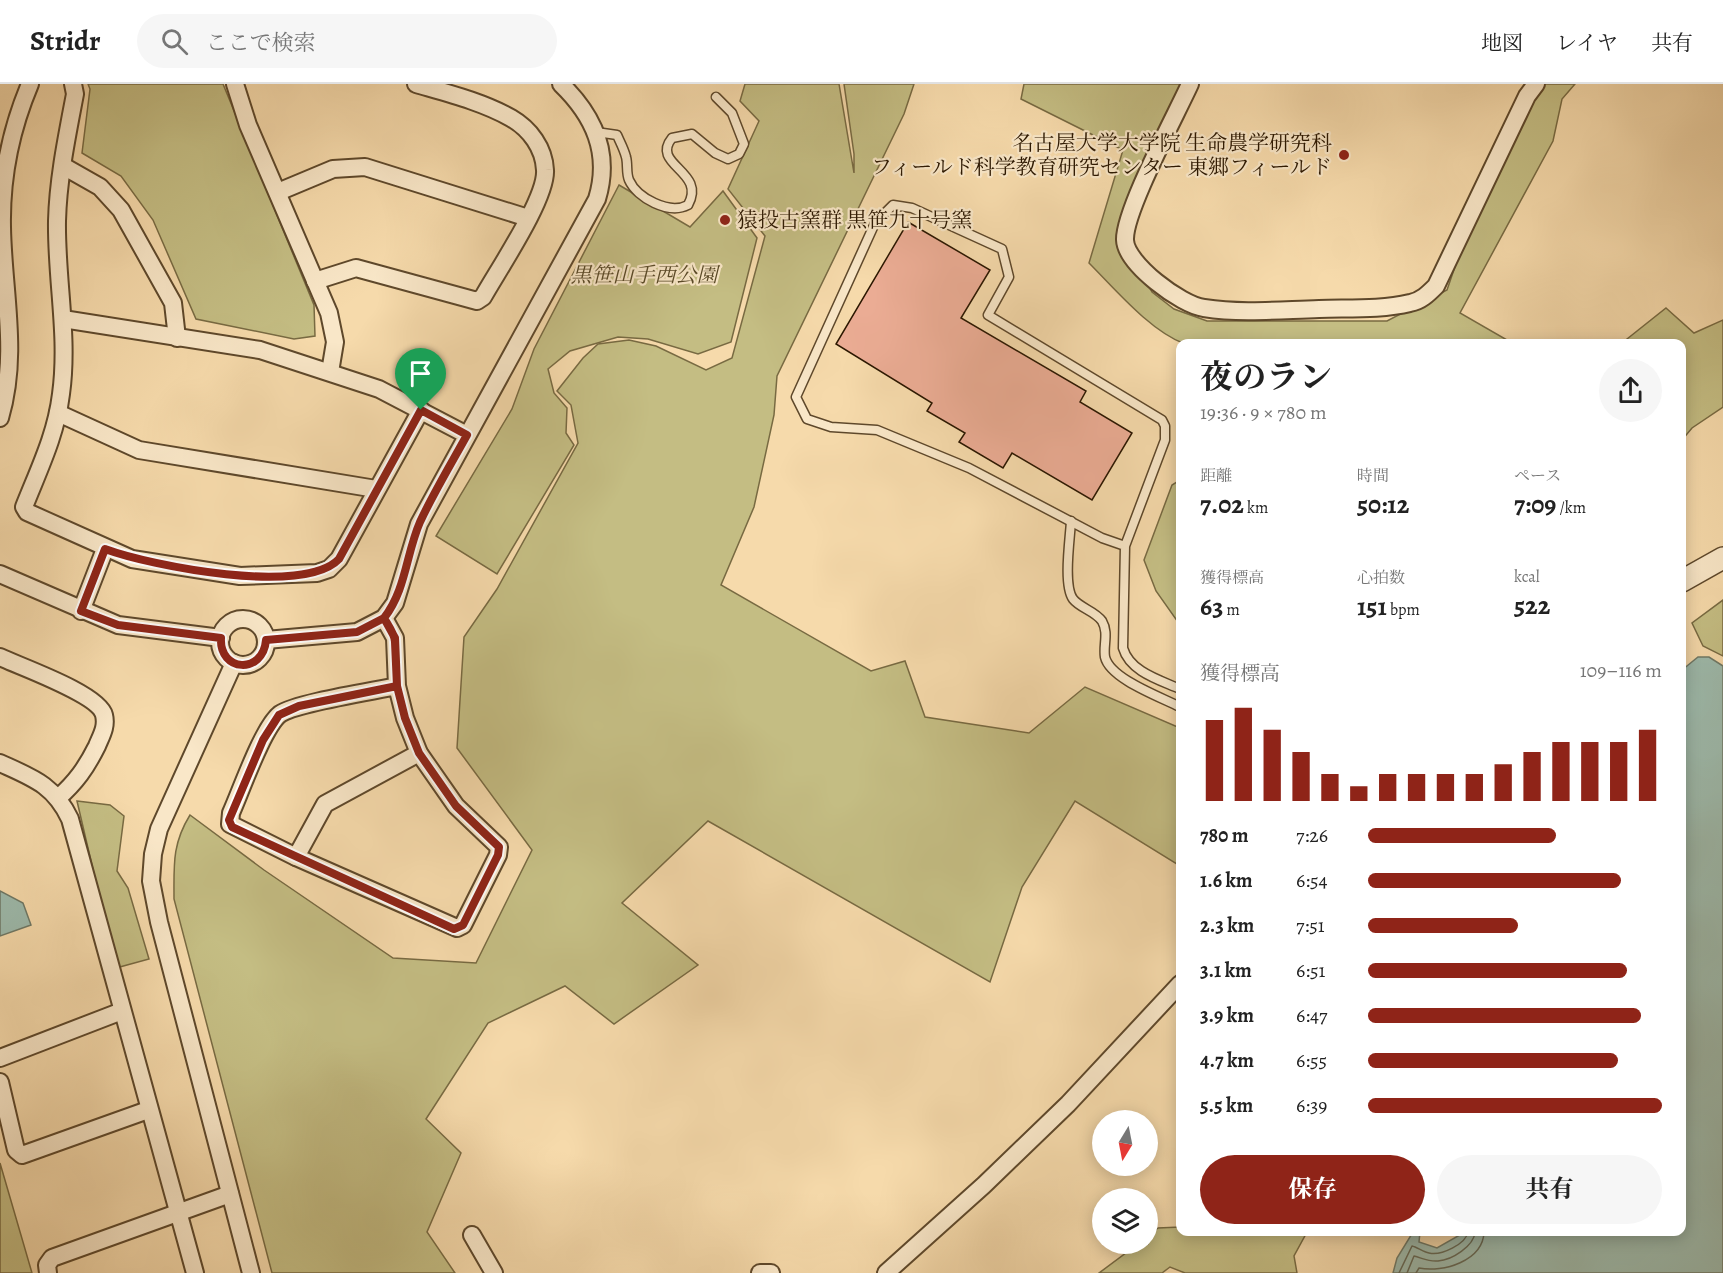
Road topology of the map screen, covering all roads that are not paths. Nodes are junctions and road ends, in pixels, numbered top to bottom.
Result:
1 (30, 84) edge
2 (74, 84) edge
3 (416, 84) edge
4 (561, 84) edge
5 (1190, 84) edge
6 (1536, 84) edge
7 (239, 85) edge
8 (716, 97) dead end
9 (596, 132) junction
10 (63, 166) junction
11 (278, 192) junction
12 (528, 218) junction
13 (315, 281) junction
14 (63, 319) junction
15 (177, 338) junction
16 (330, 372) junction
17 (421, 410) junction
18 (58, 413) junction
19 (0, 418) edge
20 (467, 435) junction
21 (376, 489) junction
22 (1071, 521) junction
23 (1125, 546) junction
24 (105, 549) junction
25 (1723, 558) edge
26 (0, 574) edge
27 (1686, 579) edge
28 (81, 611) junction
29 (384, 618) junction
30 (221, 638) junction
31 (266, 640) junction
32 (0, 657) edge
33 (234, 663) junction
34 (397, 686) junction
35 (1176, 687) edge
36 (1176, 705) edge
37 (419, 753) junction
38 (0, 763) edge
39 (58, 798) junction
40 (296, 857) junction
41 (1176, 988) edge
42 (122, 1011) junction
43 (0, 1058) edge
44 (0, 1082) edge
45 (148, 1110) junction
46 (230, 1194) junction
47 (179, 1213) junction
48 (472, 1235) dead end
49 (48, 1273) edge
50 (195, 1273) edge
51 (251, 1273) edge
52 (494, 1273) edge
53 (760, 1273) edge
54 (771, 1273) edge
55 (886, 1273) edge

1 - 19 street
2 - 10 street
3 - 12 street
4 - 9 street
5 - 6 street
7 - 11 street
8 - 9 lane
9 - 20 street
10 - 14 street
10 - 15 street
11 - 12 street
11 - 13 street
12 - 13 street
13 - 16 street
14 - 15 street
14 - 18 street
15 - 16 street
16 - 17 street
17 - 20 street
17 - 21 street
18 - 21 street
18 - 24 street
20 - 29 street
21 - 24 street
22 - 23 lane
22 - 23 lane
22 - 36 lane
23 - 35 lane
24 - 28 street
25 - 27 street
26 - 28 street
28 - 30 street
29 - 31 street
29 - 34 street
30 - 31 street
30 - 33 street
31 - 33 street
32 - 39 street
33 - 46 street
34 - 37 street
34 - 40 street
37 - 40 street
37 - 40 street
38 - 39 street
39 - 42 street
41 - 55 street
42 - 43 street
42 - 45 street
44 - 45 street
45 - 47 street
46 - 47 street
46 - 51 street
47 - 49 street
47 - 50 street
48 - 52 street
53 - 54 street

